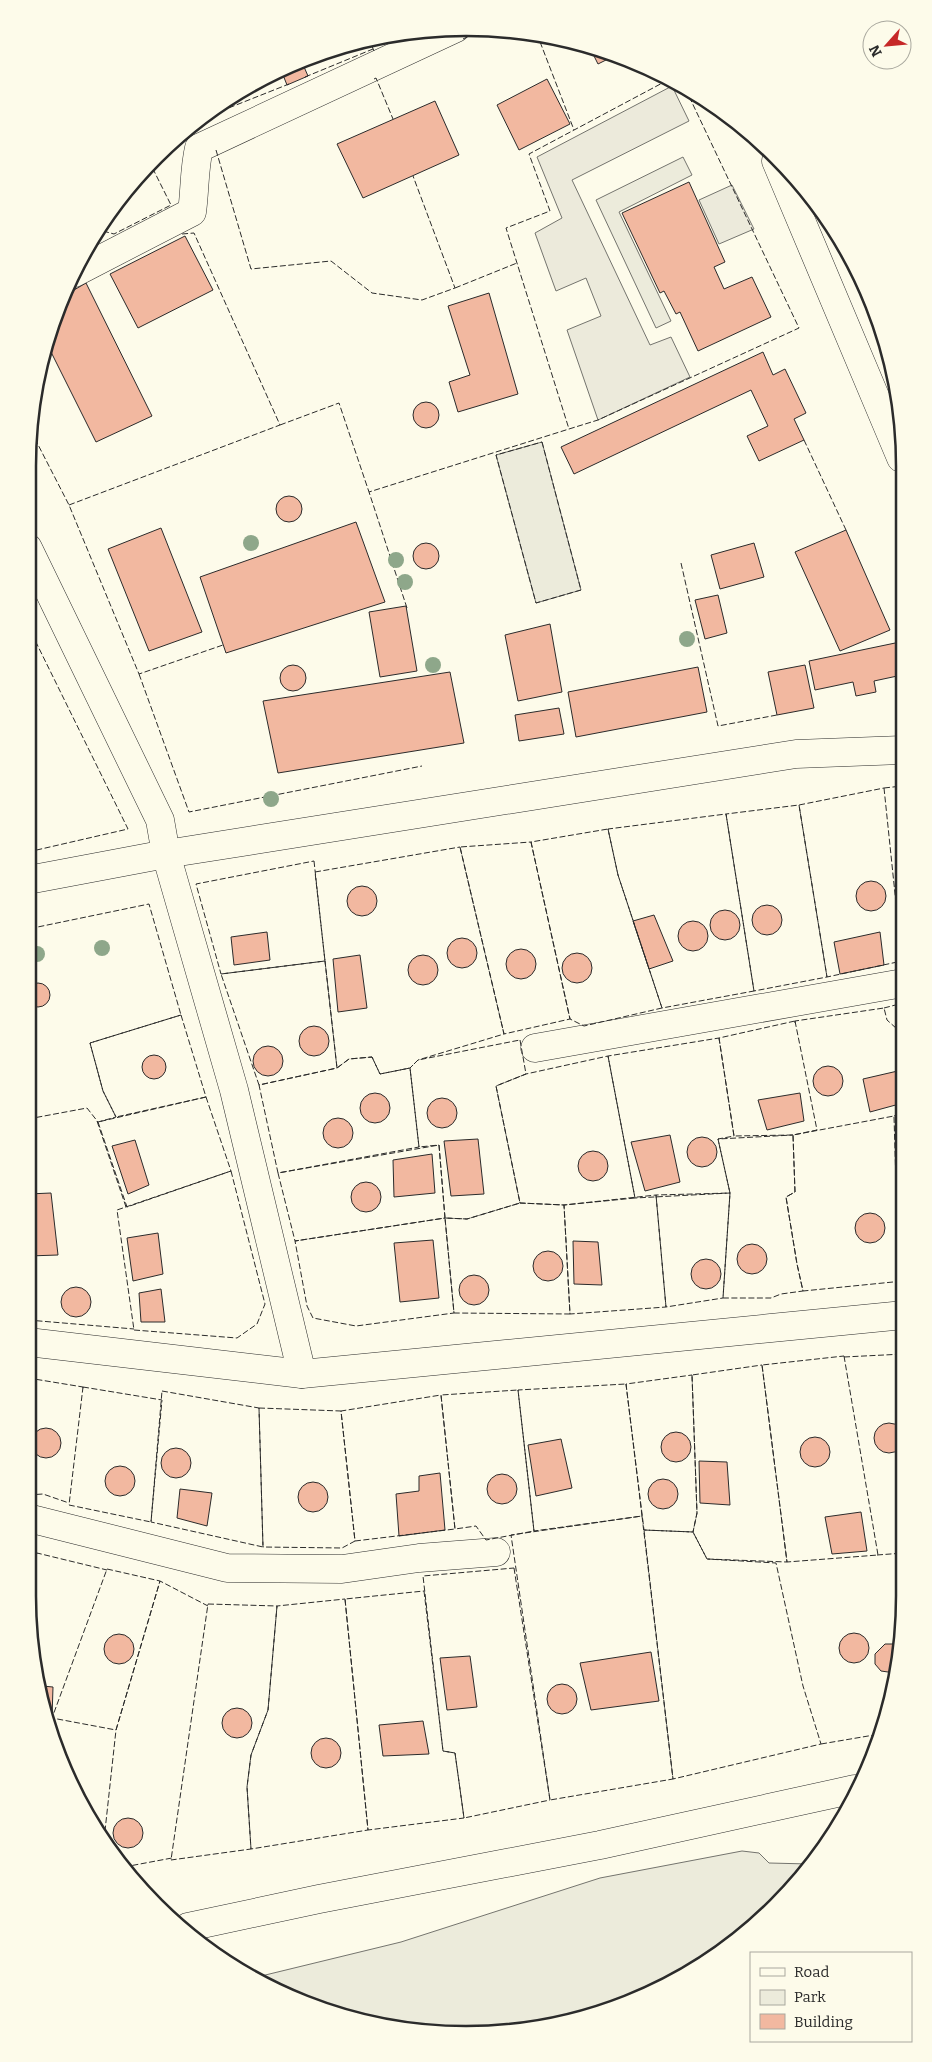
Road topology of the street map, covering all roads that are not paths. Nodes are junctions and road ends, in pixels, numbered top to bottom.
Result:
1 (436, 37) edge
2 (782, 175) edge
3 (86, 267) edge
4 (895, 444) edge
5 (36, 564) edge
6 (896, 750) edge
7 (166, 854) junction
8 (36, 878) edge
9 (896, 984) edge
10 (535, 1048) dead end
11 (896, 1316) edge
12 (36, 1343) edge
13 (302, 1374) junction
14 (36, 1520) edge
15 (496, 1552) dead end
16 (849, 1790) edge
17 (191, 1926) edge

1 - 3 street
2 - 4 street
5 - 7 street
6 - 7 street
7 - 8 street
7 - 13 street
9 - 10 street
11 - 13 street
12 - 13 street
14 - 15 street
16 - 17 street

